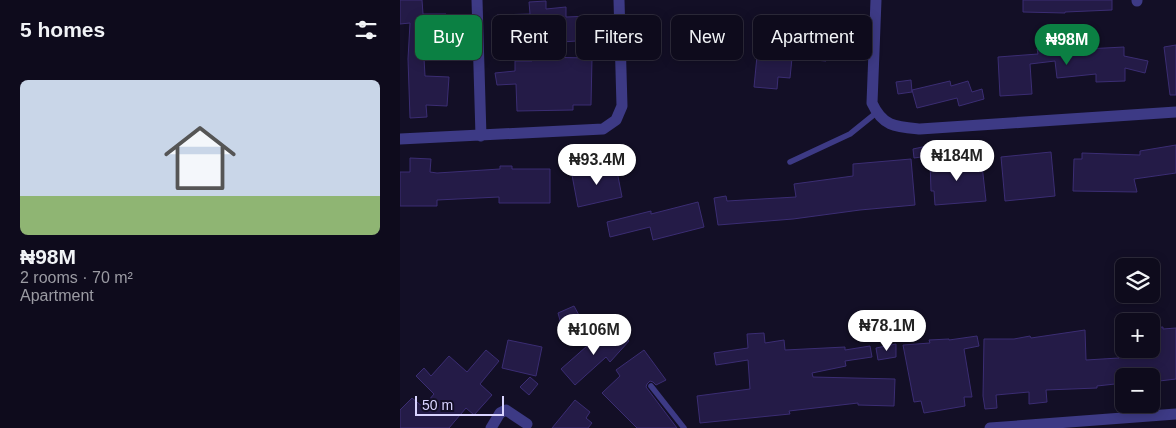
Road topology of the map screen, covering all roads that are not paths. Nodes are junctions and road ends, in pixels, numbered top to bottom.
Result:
1 (477, 0) edge
2 (619, 0) edge
3 (876, 0) edge
4 (1176, 112) edge
5 (876, 113) junction
6 (481, 136) junction
7 (400, 139) edge
8 (790, 162) dead end
9 (651, 386) dead end
10 (1176, 414) edge
11 (1128, 423) edge
12 (527, 424) dead end
13 (491, 428) edge
14 (684, 428) edge
15 (990, 428) edge

1 - 6 street
2 - 6 street
3 - 5 street
4 - 5 street
5 - 8 lane
6 - 7 street
9 - 14 lane
10 - 11 street
11 - 15 street
12 - 13 street

